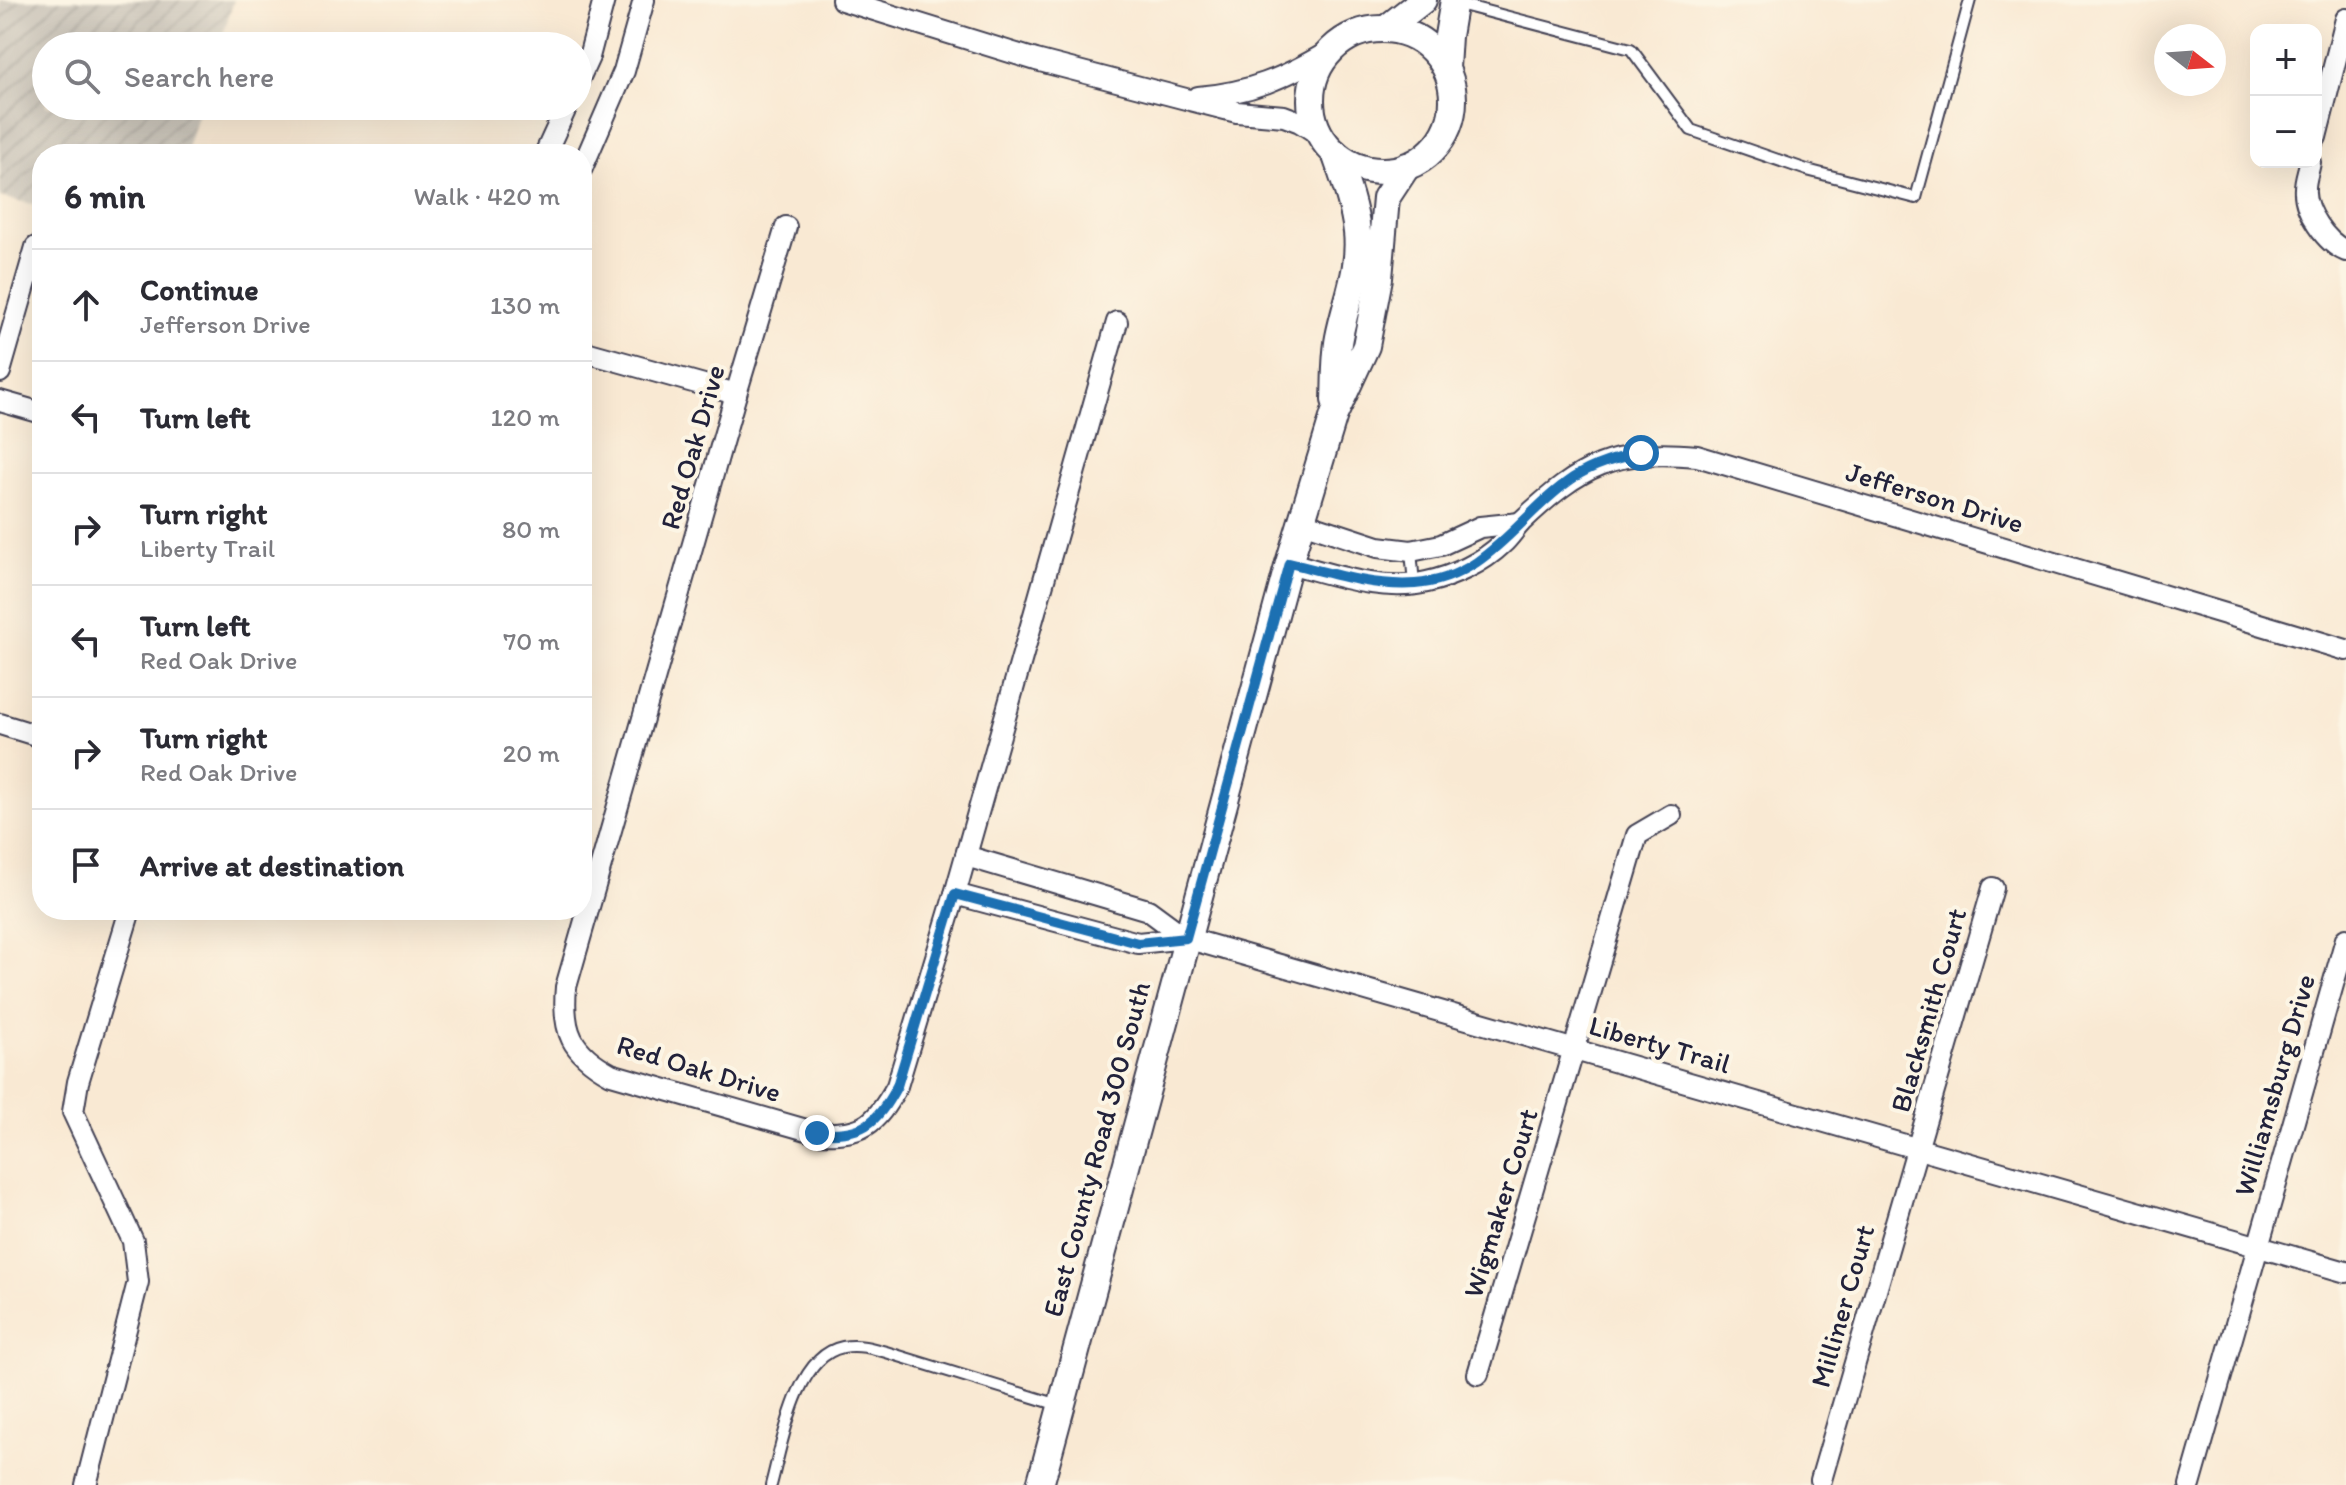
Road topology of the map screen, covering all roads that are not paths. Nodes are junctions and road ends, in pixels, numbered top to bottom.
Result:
1 (604, 0) edge
2 (644, 0) edge
3 (842, 0) edge
4 (1423, 0) edge
5 (1970, 0) edge
6 (1454, 1) edge
7 (2346, 19) edge
8 (1387, 28) junction
9 (592, 46) edge
10 (1328, 52) junction
11 (1446, 68) junction
12 (1182, 98) junction
13 (2322, 113) edge
14 (561, 120) edge
15 (550, 144) edge
16 (1328, 144) junction
17 (592, 145) edge
18 (1407, 166) junction
19 (2309, 168) edge
20 (786, 227) dead end
21 (2346, 251) edge
22 (32, 261) edge
23 (1117, 322) dead end
24 (592, 354) edge
25 (0, 372) edge
26 (736, 394) junction
27 (0, 401) edge
28 (32, 410) edge
29 (1334, 415) junction
30 (1302, 522) junction
31 (1520, 523) junction
32 (1411, 551) junction
33 (1289, 563) junction
34 (1414, 584) junction
35 (2346, 650) edge
36 (0, 724) edge
37 (32, 734) edge
38 (1671, 815) dead end
39 (966, 856) junction
40 (1993, 888) dead end
41 (955, 894) junction
42 (592, 896) edge
43 (127, 920) edge
44 (585, 920) edge
45 (1186, 938) junction
46 (2346, 939) edge
47 (1575, 1048) junction
48 (1917, 1148) junction
49 (2256, 1246) junction
50 (2346, 1272) edge
51 (1478, 1374) dead end
52 (1061, 1406) junction
53 (1821, 1480) dead end
54 (86, 1485) edge
55 (771, 1485) edge
56 (1040, 1485) edge
57 (2190, 1485) edge

1 - 9 street
2 - 17 street
3 - 12 street
4 - 8 street
5 - 6 lane
6 - 11 street
7 - 13 street
8 - 10 street
8 - 11 street
10 - 12 street
10 - 16 street
11 - 18 street
12 - 16 street
14 - 15 street
16 - 18 street
16 - 29 street, East County Road 300 South
18 - 29 street, East County Road 300 South
19 - 21 street
20 - 26 street, Red Oak Drive
22 - 25 street
23 - 39 street, Red Oak Drive
24 - 26 street
26 - 42 street, Red Oak Drive
27 - 28 street
29 - 30 street, East County Road 300 South
30 - 32 street
30 - 33 street, East County Road 300 South
31 - 32 street
31 - 34 street, Jefferson Drive
31 - 35 street, Jefferson Drive
32 - 34 lane
33 - 34 street, Jefferson Drive
33 - 45 street, East County Road 300 South
36 - 37 street
38 - 47 street, Wigmaker Court
39 - 41 street, Red Oak Drive
39 - 45 street
40 - 48 street, Blacksmith Court
41 - 44 street, Red Oak Drive
41 - 45 street, Liberty Trail
43 - 54 street
45 - 47 street, Liberty Trail
45 - 52 street, East County Road 300 South
46 - 49 street, Williamsburg Drive
47 - 48 street, Liberty Trail
47 - 51 street, Wigmaker Court
48 - 49 street, Liberty Trail
48 - 53 street, Milliner Court
49 - 50 street, Liberty Trail
49 - 57 street, Williamsburg Drive
52 - 55 lane
52 - 56 street, East County Road 300 South

